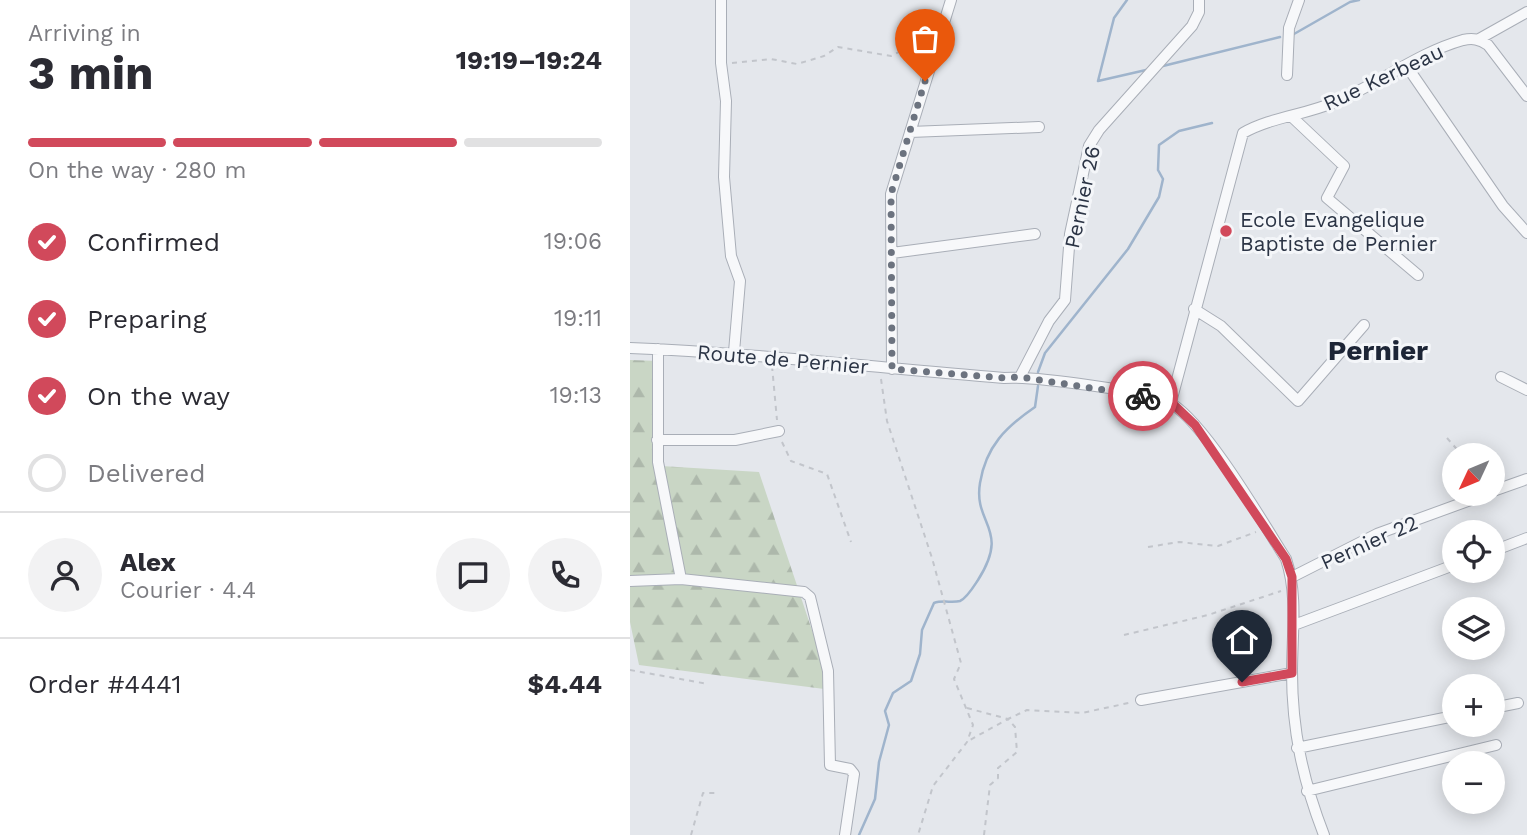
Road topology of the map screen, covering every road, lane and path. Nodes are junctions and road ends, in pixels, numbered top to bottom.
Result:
1 (721, 0) edge
2 (951, 0) edge
3 (1199, 0) edge
4 (1299, 0) edge
5 (1527, 12) edge
6 (1479, 39) junction
7 (918, 42) dead end
8 (721, 63) junction
9 (1406, 65) junction
10 (1287, 75) dead end
11 (1527, 96) edge
12 (1291, 116) junction
13 (1040, 127) dead end
14 (910, 132) junction
15 (1527, 233) edge
16 (1035, 234) dead end
17 (892, 253) junction
18 (1418, 275) dead end
19 (1194, 309) junction
20 (1364, 325) dead end
21 (630, 348) edge
22 (658, 349) junction
23 (734, 352) junction
24 (772, 356) junction
25 (879, 368) junction
26 (892, 369) junction
27 (1020, 377) junction
28 (1501, 377) dead end
29 (1527, 390) edge
30 (1171, 402) junction
31 (779, 431) junction
32 (1447, 438) dead end
33 (657, 440) junction
34 (1451, 443) edge
35 (1527, 479) edge
36 (1505, 487) edge
37 (1454, 506) edge
38 (1267, 528) junction
39 (1527, 538) edge
40 (851, 542) dead end
41 (1505, 546) edge
42 (1148, 547) dead end
43 (1442, 570) edge
44 (681, 579) junction
45 (630, 581) edge
46 (1292, 583) junction
47 (1294, 625) junction
48 (1124, 635) dead end
49 (630, 670) edge
50 (1292, 673) junction
51 (708, 684) dead end
52 (1141, 700) joint
53 (1518, 703) dead end
54 (1505, 706) edge
55 (966, 708) junction
56 (1442, 718) edge
57 (1008, 719) junction
58 (967, 742) junction
59 (1496, 745) dead end
60 (1297, 748) junction
61 (1307, 791) junction
62 (716, 793) dead end
63 (691, 835) edge
64 (845, 835) edge
65 (918, 835) edge
66 (984, 835) edge
67 (1324, 835) edge

1 - 8 street
2 - 14 street
3 - 27 street, Pernier 26
4 - 10 street
5 - 6 street, Rue Kerbeau
6 - 9 street, Rue Kerbeau
6 - 11 street
7 - 8 path
8 - 23 street
9 - 12 street, Rue Kerbeau
9 - 15 street
12 - 18 street
12 - 19 street, Rue Kerbeau
13 - 14 street
14 - 17 street
16 - 17 street
17 - 26 street
19 - 20 street
19 - 30 street, Rue Kerbeau
21 - 22 street, Route de Pernier
22 - 23 street, Route de Pernier
22 - 33 street
23 - 24 street, Route de Pernier
24 - 25 street, Route de Pernier
24 - 31 path
25 - 26 street, Route de Pernier
25 - 55 path
26 - 27 street, Route de Pernier
27 - 30 street, Route de Pernier
28 - 29 street
30 - 38 street
31 - 33 street
31 - 40 path
32 - 34 path
33 - 44 street
35 - 36 street
37 - 46 street, Pernier 22
38 - 42 path
38 - 46 street
39 - 41 street
43 - 47 street
44 - 45 street
44 - 64 street
46 - 47 street
46 - 48 path
47 - 50 street
49 - 51 path
50 - 52 street
50 - 60 street
52 - 57 path
53 - 54 street
55 - 57 path
55 - 58 path
56 - 60 street
57 - 58 path
57 - 66 path
58 - 65 path
59 - 61 street
60 - 61 street
61 - 67 street
62 - 63 path

